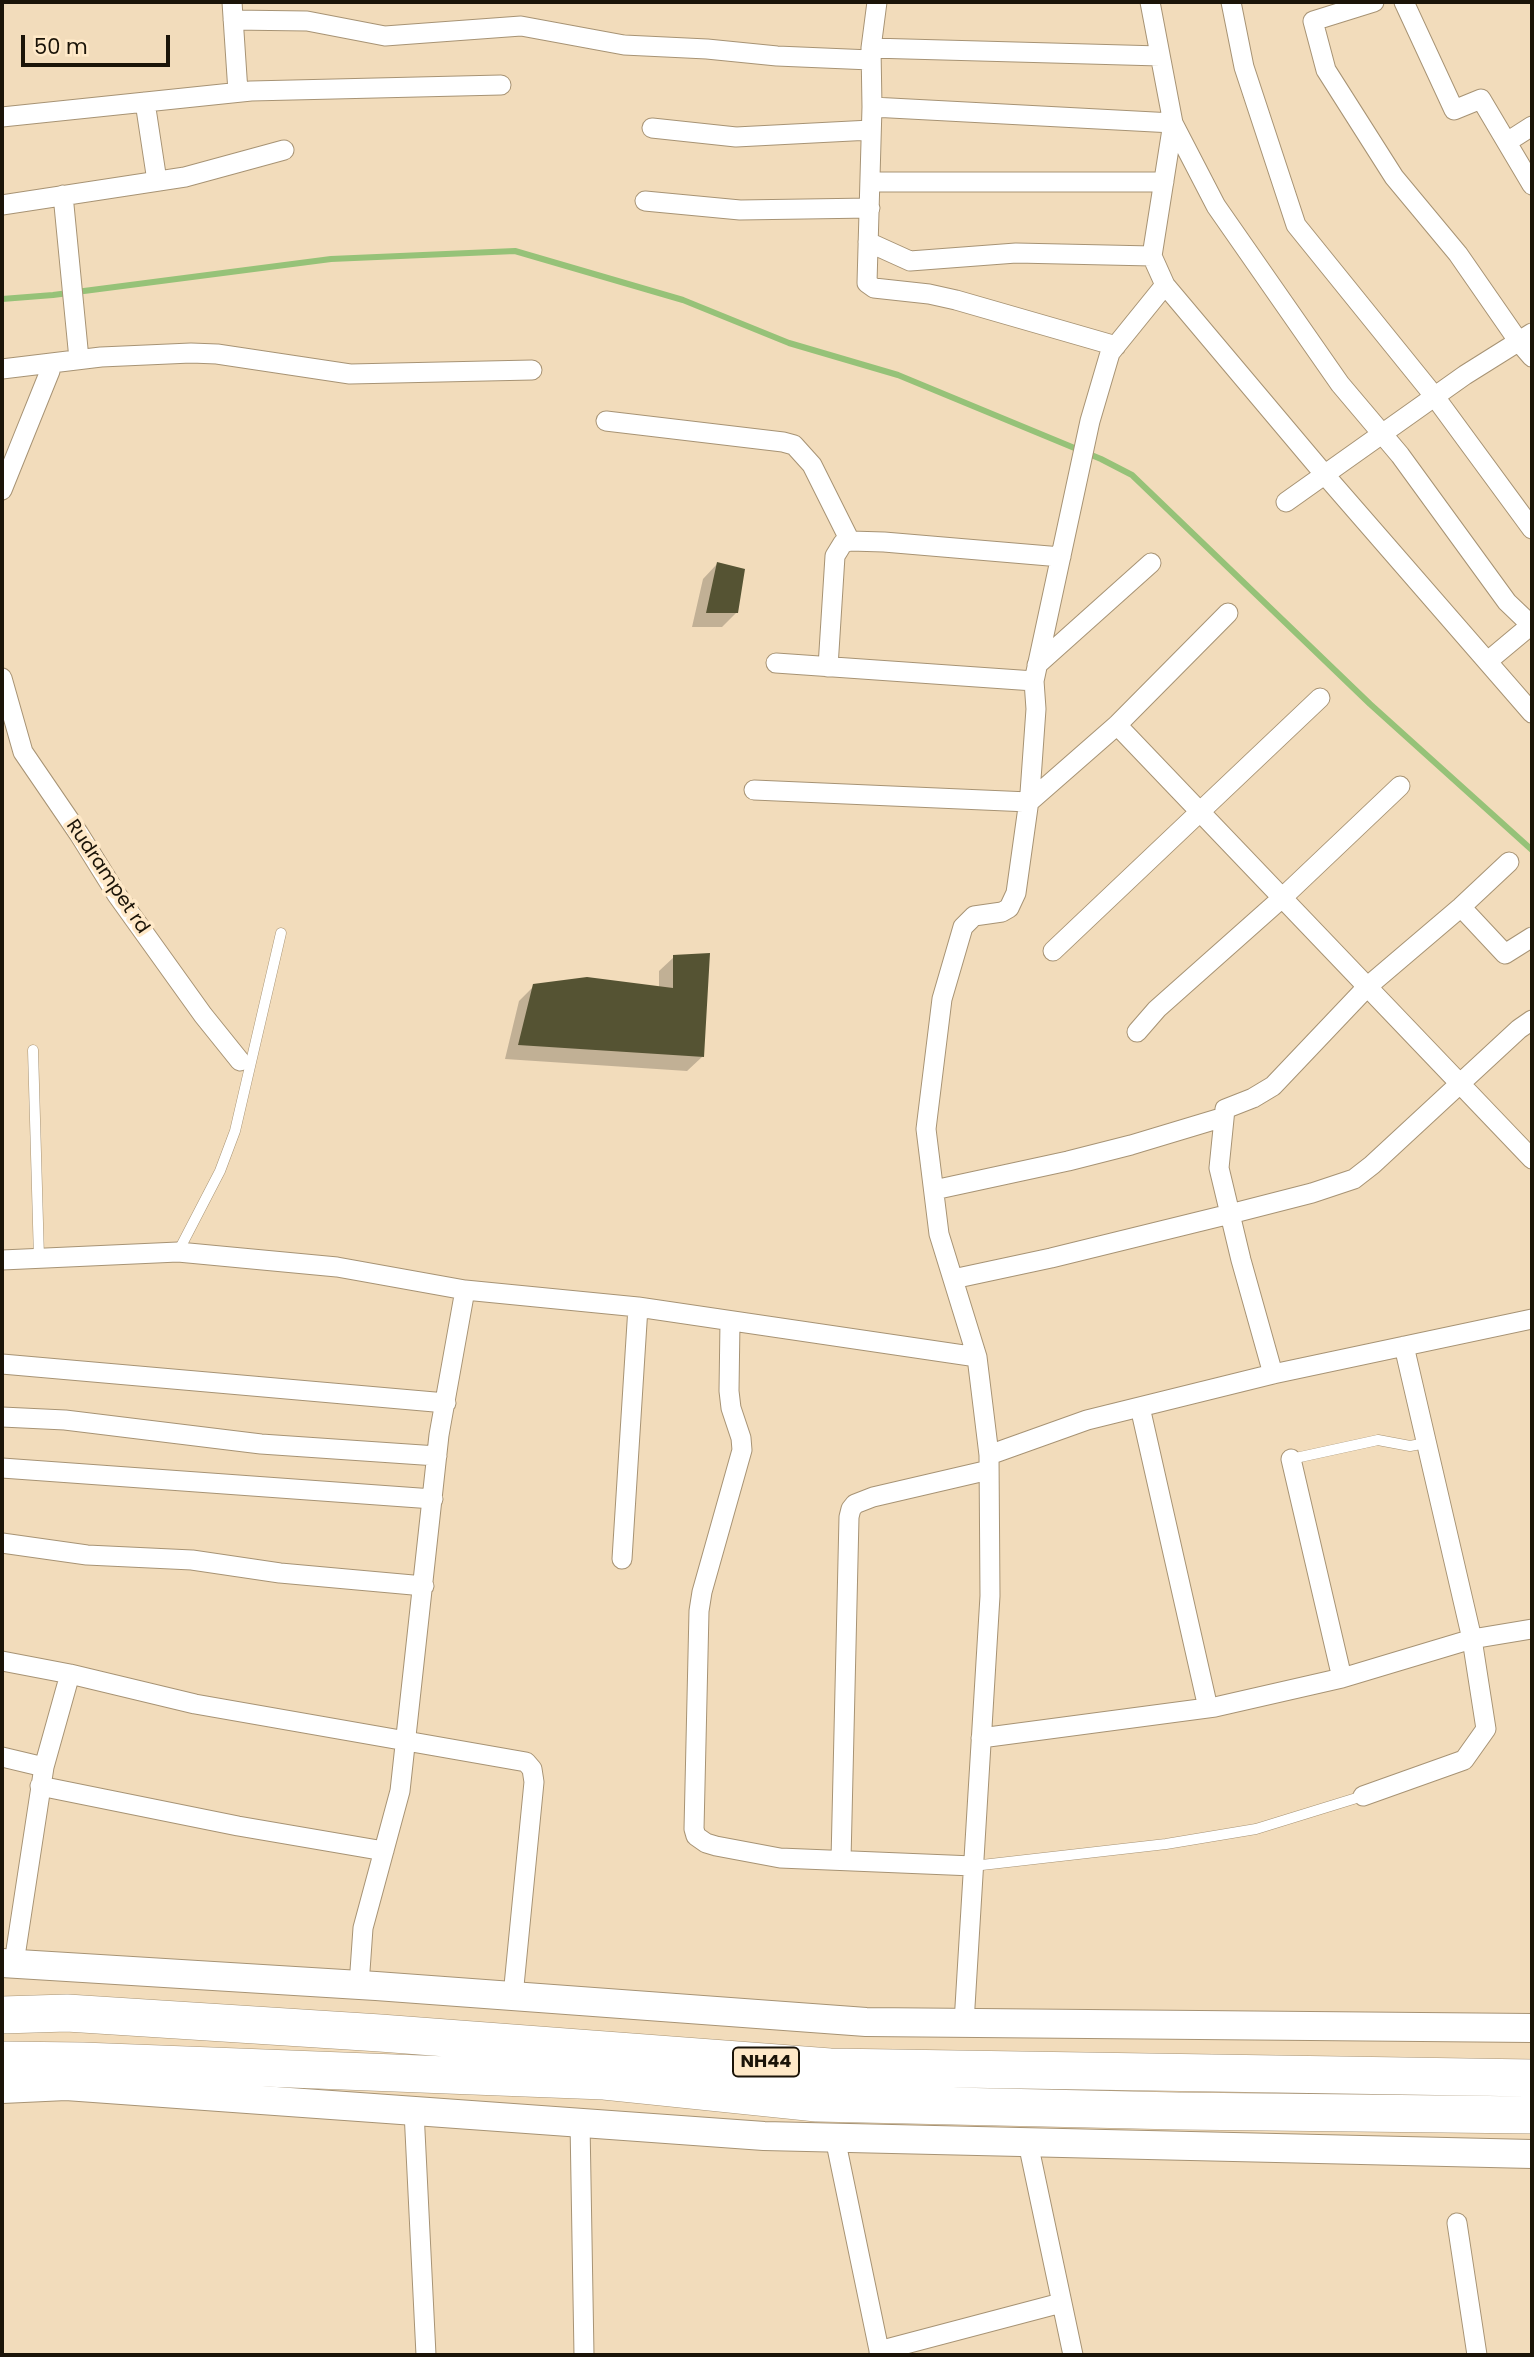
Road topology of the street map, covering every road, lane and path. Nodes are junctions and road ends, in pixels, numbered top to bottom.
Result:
1 (877, 2) edge
2 (1150, 2) edge
3 (1231, 2) edge
4 (1374, 2) edge
5 (1404, 2) edge
6 (232, 11) edge
7 (871, 54) junction
8 (1160, 56) junction
9 (501, 85) dead end
10 (238, 92) junction
11 (145, 102) junction
12 (872, 107) junction
13 (2, 117) edge
14 (1173, 123) junction
15 (1532, 125) edge
16 (652, 128) dead end
17 (871, 130) junction
18 (1507, 142) junction
19 (284, 150) dead end
20 (157, 181) junction
21 (870, 182) junction
22 (1164, 182) junction
23 (1532, 186) edge
24 (63, 195) junction
25 (645, 201) dead end
26 (2, 205) edge
27 (870, 208) junction
28 (868, 243) junction
29 (1152, 256) junction
30 (1165, 285) junction
31 (1525, 337) edge
32 (1116, 346) junction
33 (1532, 357) edge
34 (79, 359) junction
35 (2, 369) edge
36 (50, 370) dead end
37 (532, 370) dead end
38 (1435, 397) junction
39 (606, 421) dead end
40 (1382, 434) junction
41 (1325, 475) junction
42 (2, 490) edge
43 (1286, 502) dead end
44 (1532, 529) edge
45 (850, 541) junction
46 (1061, 557) junction
47 (1151, 563) dead end
48 (1228, 613) dead end
49 (1532, 625) edge
50 (1488, 661) junction
51 (776, 663) dead end
52 (828, 667) junction
53 (1036, 673) junction
54 (2, 678) edge
55 (1320, 698) dead end
56 (1532, 713) edge
57 (1117, 725) junction
58 (1400, 786) dead end
59 (754, 790) dead end
60 (1028, 802) junction
61 (1198, 811) junction
62 (1509, 862) dead end
63 (1282, 898) junction
64 (1461, 907) junction
65 (281, 933) dead end
66 (1532, 937) edge
67 (1053, 951) dead end
68 (1367, 987) junction
69 (1532, 1020) edge
70 (1137, 1032) dead end
71 (33, 1050) dead end
72 (240, 1061) dead end
73 (1460, 1084) junction
74 (1224, 1117) junction
75 (1532, 1159) edge
76 (934, 1190) junction
77 (1230, 1214) junction
78 (178, 1252) junction
79 (39, 1258) junction
80 (2, 1260) edge
81 (953, 1279) junction
82 (464, 1290) junction
83 (638, 1307) junction
84 (1532, 1319) edge
85 (730, 1322) junction
86 (1404, 1346) junction
87 (978, 1357) junction
88 (2, 1364) edge
89 (1273, 1374) junction
90 (446, 1403) junction
91 (1140, 1407) junction
92 (2, 1417) edge
93 (1426, 1443) junction
94 (437, 1455) junction
95 (1291, 1459) joint
96 (989, 1463) junction
97 (2, 1468) edge
98 (433, 1499) junction
99 (2, 1543) edge
100 (622, 1559) dead end
101 (424, 1586) junction
102 (1532, 1629) edge
103 (1472, 1639) junction
104 (2, 1661) edge
105 (69, 1674) junction
106 (1342, 1678) junction
107 (1208, 1708) junction
108 (981, 1738) junction
109 (406, 1742) junction
110 (2, 1757) edge
111 (42, 1777) junction
112 (1363, 1796) joint
113 (384, 1851) junction
114 (841, 1860) junction
115 (973, 1866) junction
116 (8, 1963) edge
117 (359, 1985) junction
118 (513, 1996) junction
119 (2, 2015) edge
120 (964, 2023) junction
121 (1532, 2028) edge
122 (2, 2060) edge
123 (1532, 2078) edge
124 (2, 2089) edge
125 (414, 2111) junction
126 (1532, 2115) edge
127 (580, 2123) junction
128 (835, 2138) junction
129 (1028, 2143) junction
130 (1532, 2154) edge
131 (1457, 2223) dead end
132 (1061, 2303) junction
133 (879, 2353) edge
134 (426, 2355) edge
135 (584, 2355) edge
136 (1073, 2355) edge
137 (1477, 2355) edge

1 - 7 street
2 - 8 street
3 - 38 street
4 - 31 street
5 - 18 street
6 - 7 street
6 - 10 street
7 - 8 street
7 - 12 street
8 - 14 street
9 - 10 street
10 - 11 street
11 - 13 street
11 - 20 street
12 - 14 street
12 - 17 street
14 - 22 street
14 - 40 street
15 - 18 street
16 - 17 street
17 - 21 street
18 - 23 street
19 - 20 street
20 - 24 street
21 - 22 street
21 - 27 street
22 - 29 street
24 - 26 street
24 - 34 street
25 - 27 street
27 - 28 street
28 - 29 street
28 - 32 street
29 - 30 street
30 - 32 street
30 - 41 street
31 - 33 street
31 - 38 street
32 - 46 street
34 - 35 street
34 - 37 street
36 - 42 street
38 - 40 street
38 - 44 street
39 - 45 street
40 - 41 street
40 - 49 street
41 - 43 street
41 - 50 street
45 - 46 street
45 - 52 street
46 - 53 street
47 - 53 street
48 - 57 street
49 - 50 street
50 - 56 street
51 - 52 street
52 - 53 street
53 - 60 street
54 - 72 street, Rudrampet rd
55 - 61 street
57 - 60 street
57 - 61 street
58 - 63 street
59 - 60 street
60 - 76 street
61 - 63 street
61 - 67 street
62 - 64 street
63 - 68 street
63 - 70 street
64 - 66 street
64 - 68 street
65 - 78 lane
68 - 73 street
68 - 74 street
69 - 73 street
71 - 79 lane
73 - 75 street
73 - 77 street
74 - 76 street
74 - 77 street
76 - 81 street
77 - 81 street
77 - 89 street
78 - 79 street
78 - 82 street
79 - 80 street
81 - 87 street
82 - 83 street
82 - 90 street
83 - 85 street
83 - 100 street
84 - 86 street
85 - 87 street
85 - 114 street
86 - 89 street
86 - 93 street
87 - 96 street
88 - 90 street
89 - 91 street
90 - 94 street
91 - 96 street
91 - 107 street
92 - 94 street
93 - 95 lane
93 - 103 street
94 - 98 street
95 - 106 street
96 - 108 street
96 - 114 street
97 - 98 street
98 - 101 street
99 - 101 street
101 - 109 street
102 - 103 street
103 - 106 street
103 - 112 street
104 - 105 street
105 - 109 street
105 - 111 street
106 - 107 street
107 - 108 street
108 - 115 street
109 - 113 street
109 - 118 street
110 - 111 street
111 - 113 street
111 - 116 street
112 - 115 lane
113 - 117 street
114 - 115 street
115 - 120 street
116 - 117 street
117 - 118 street
118 - 120 street
119 - 123 highway, NH44
120 - 121 street
122 - 126 highway, NH44
124 - 125 street
125 - 127 street
125 - 134 street
127 - 128 street
127 - 135 street
128 - 129 street
128 - 133 street
129 - 130 street
129 - 132 street
131 - 137 street
132 - 133 street
132 - 136 street

